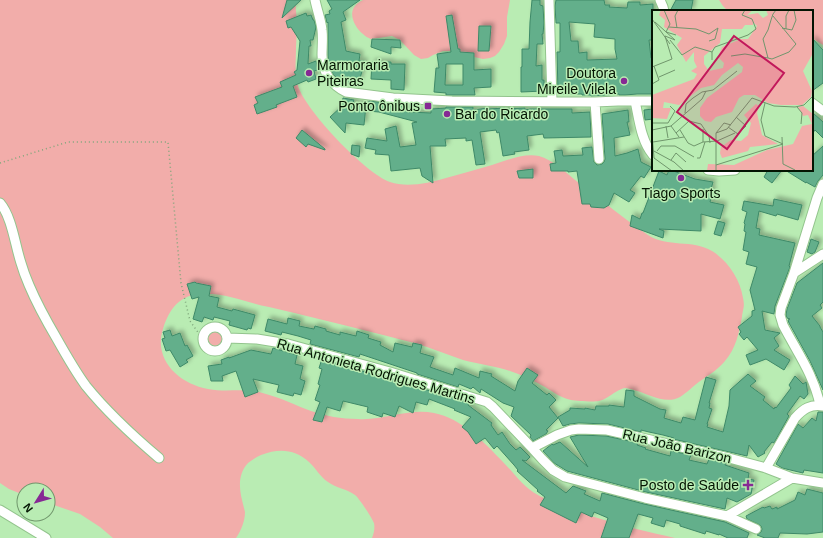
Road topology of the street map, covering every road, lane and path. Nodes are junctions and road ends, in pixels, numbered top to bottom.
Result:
1 (315, 0) edge
2 (549, 0) edge
3 (552, 101) junction
4 (634, 101) junction
5 (652, 101) edge
6 (595, 102) junction
7 (652, 154) edge
8 (599, 159) dead end
9 (0, 163) edge
10 (823, 184) edge
11 (0, 203) edge
12 (823, 254) edge
13 (794, 273) junction
14 (202, 338) junction
15 (227, 338) junction
16 (821, 406) edge
17 (532, 448) junction
18 (159, 458) dead end
19 (766, 468) junction
20 (792, 478) junction
21 (823, 483) edge
22 (0, 510) edge
23 (727, 516) junction
24 (756, 529) dead end
25 (46, 538) edge

1 - 3 street
2 - 3 street
3 - 6 street
4 - 5 street
4 - 6 street
4 - 7 street
6 - 8 street
9 - 14 path
10 - 13 street
11 - 18 street
12 - 13 street
13 - 16 street
14 - 15 street
14 - 15 street
15 - 17 street, Rua Antonieta Rodrigues Martins
16 - 19 street
17 - 19 street, Rua João Barizon
17 - 23 street, Rua Antonieta Rodrigues Martins
19 - 20 street, Rua João Barizon
20 - 21 street, Rua João Barizon
20 - 23 street
22 - 25 street
23 - 24 street, Rua Antonieta Rodrigues Martins

